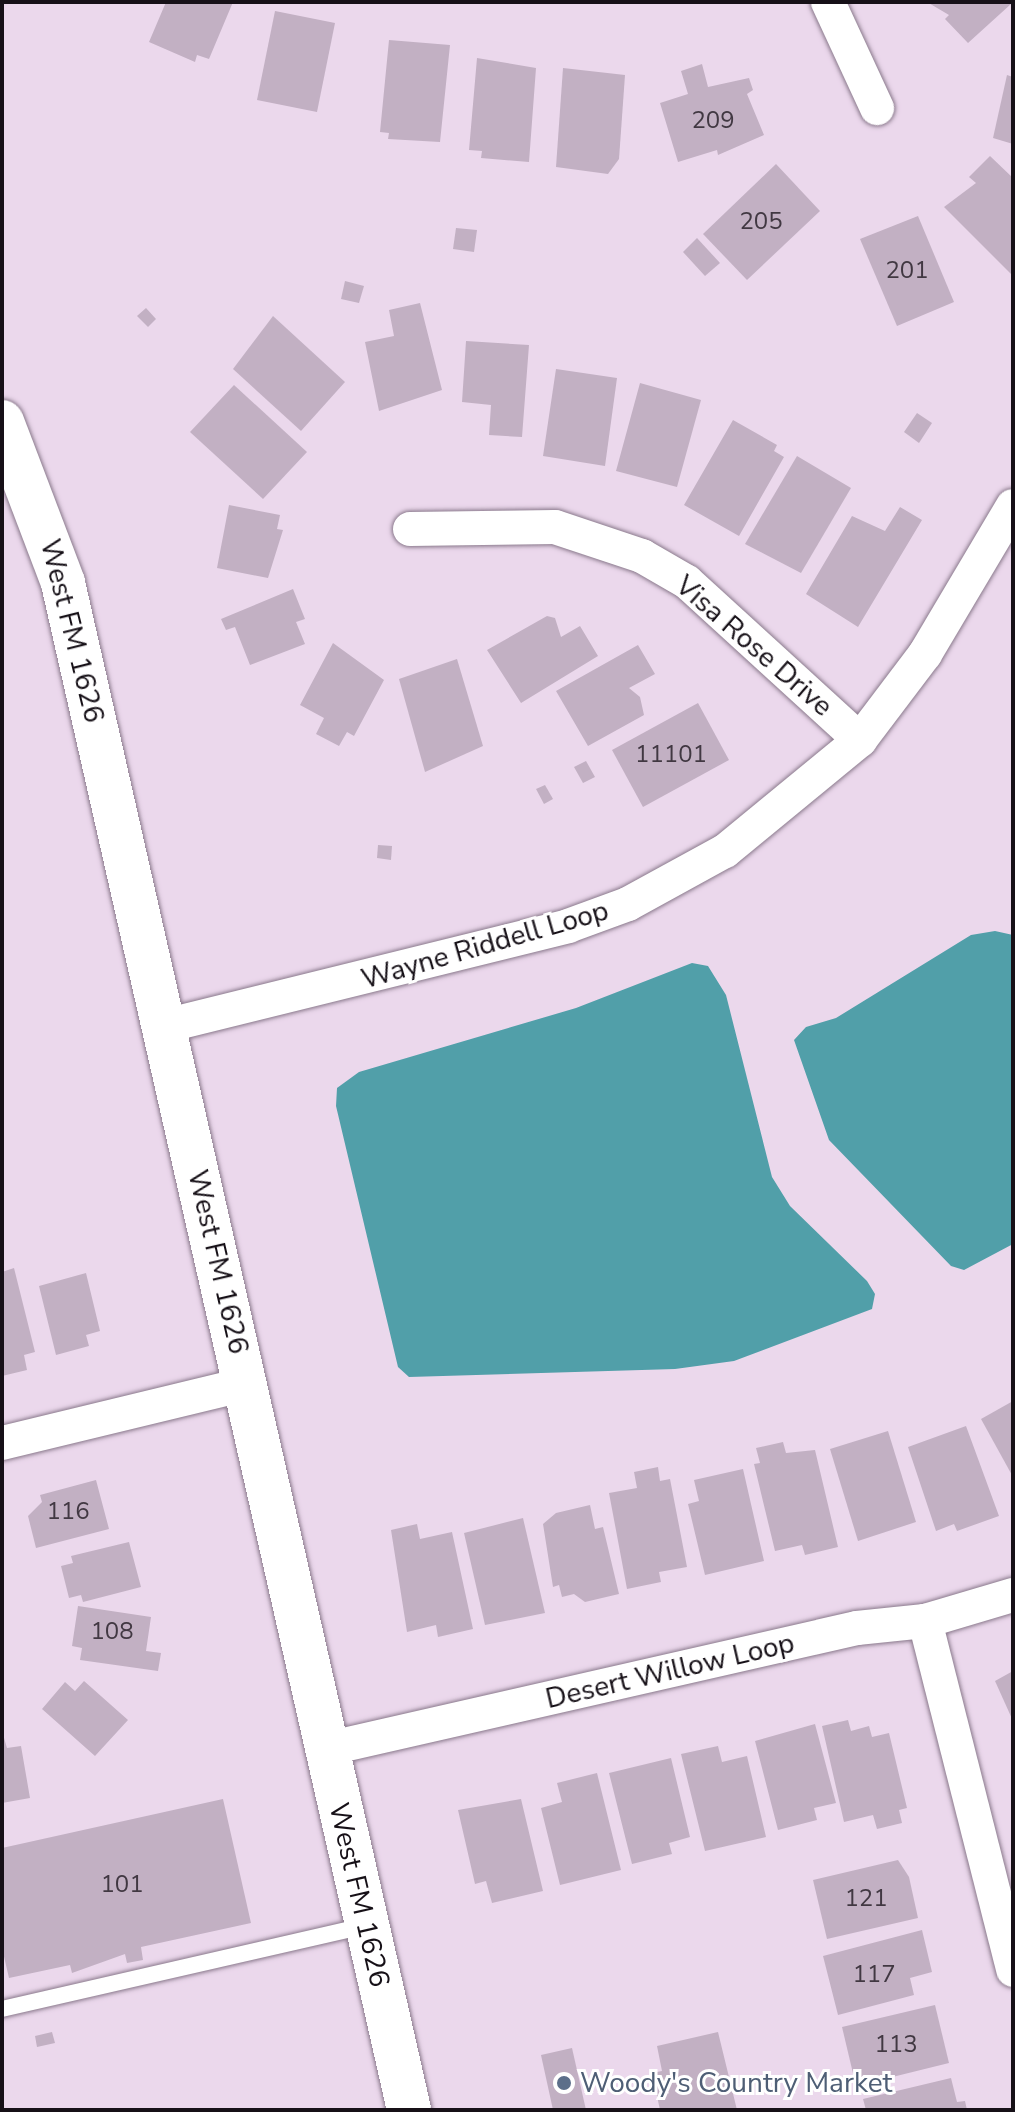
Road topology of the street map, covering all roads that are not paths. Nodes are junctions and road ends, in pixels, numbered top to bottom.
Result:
1 (828, 2) edge
2 (877, 108) dead end
3 (2, 422) edge
4 (1013, 506) edge
5 (410, 529) dead end
6 (860, 740) junction
7 (165, 1026) junction
8 (245, 1384) junction
9 (2, 1443) edge
10 (1013, 1595) edge
11 (925, 1621) junction
12 (326, 1749) junction
13 (366, 1926) junction
14 (1013, 1970) edge
15 (2, 2009) edge
16 (409, 2110) edge

1 - 2 street
3 - 7 main road, West FM 1626
4 - 6 street, Wayne Riddell Loop
5 - 6 street, Visa Rose Drive
6 - 7 street, Wayne Riddell Loop
7 - 8 main road, West FM 1626
8 - 9 street
8 - 12 main road, West FM 1626
10 - 11 street, Desert Willow Loop
11 - 12 street, Desert Willow Loop
11 - 14 street
12 - 13 main road, West FM 1626
13 - 15 lane
13 - 16 main road, West FM 1626

